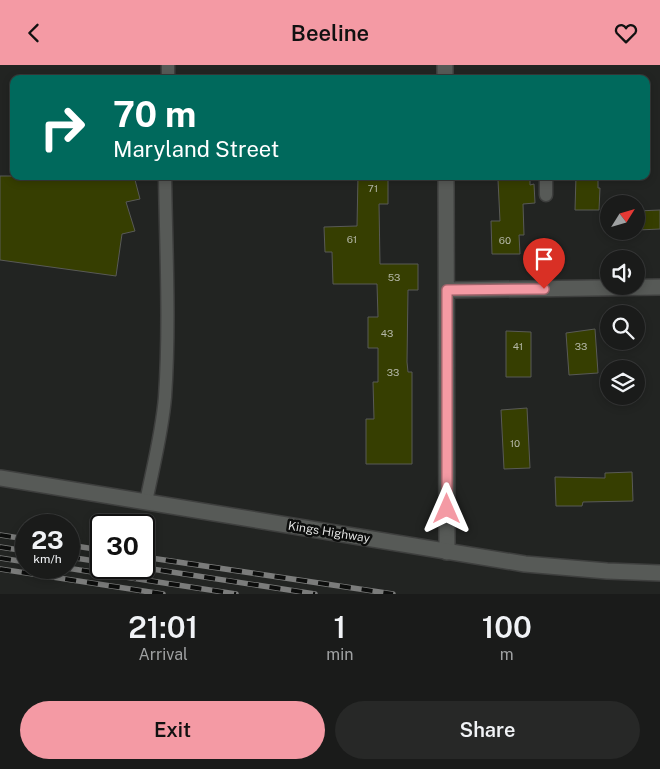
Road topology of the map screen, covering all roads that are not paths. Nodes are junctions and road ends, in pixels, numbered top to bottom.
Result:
1 (165, 180) edge
2 (446, 180) edge
3 (546, 180) edge
4 (546, 195) dead end
5 (660, 287) edge
6 (447, 290) junction
7 (0, 478) edge
8 (146, 502) junction
9 (447, 552) junction
10 (660, 573) edge

1 - 8 lane
2 - 6 main road
3 - 4 lane
5 - 6 main road
6 - 9 main road
7 - 8 main road, Kings Highway
8 - 9 main road, Kings Highway
9 - 10 main road, Kings Highway

